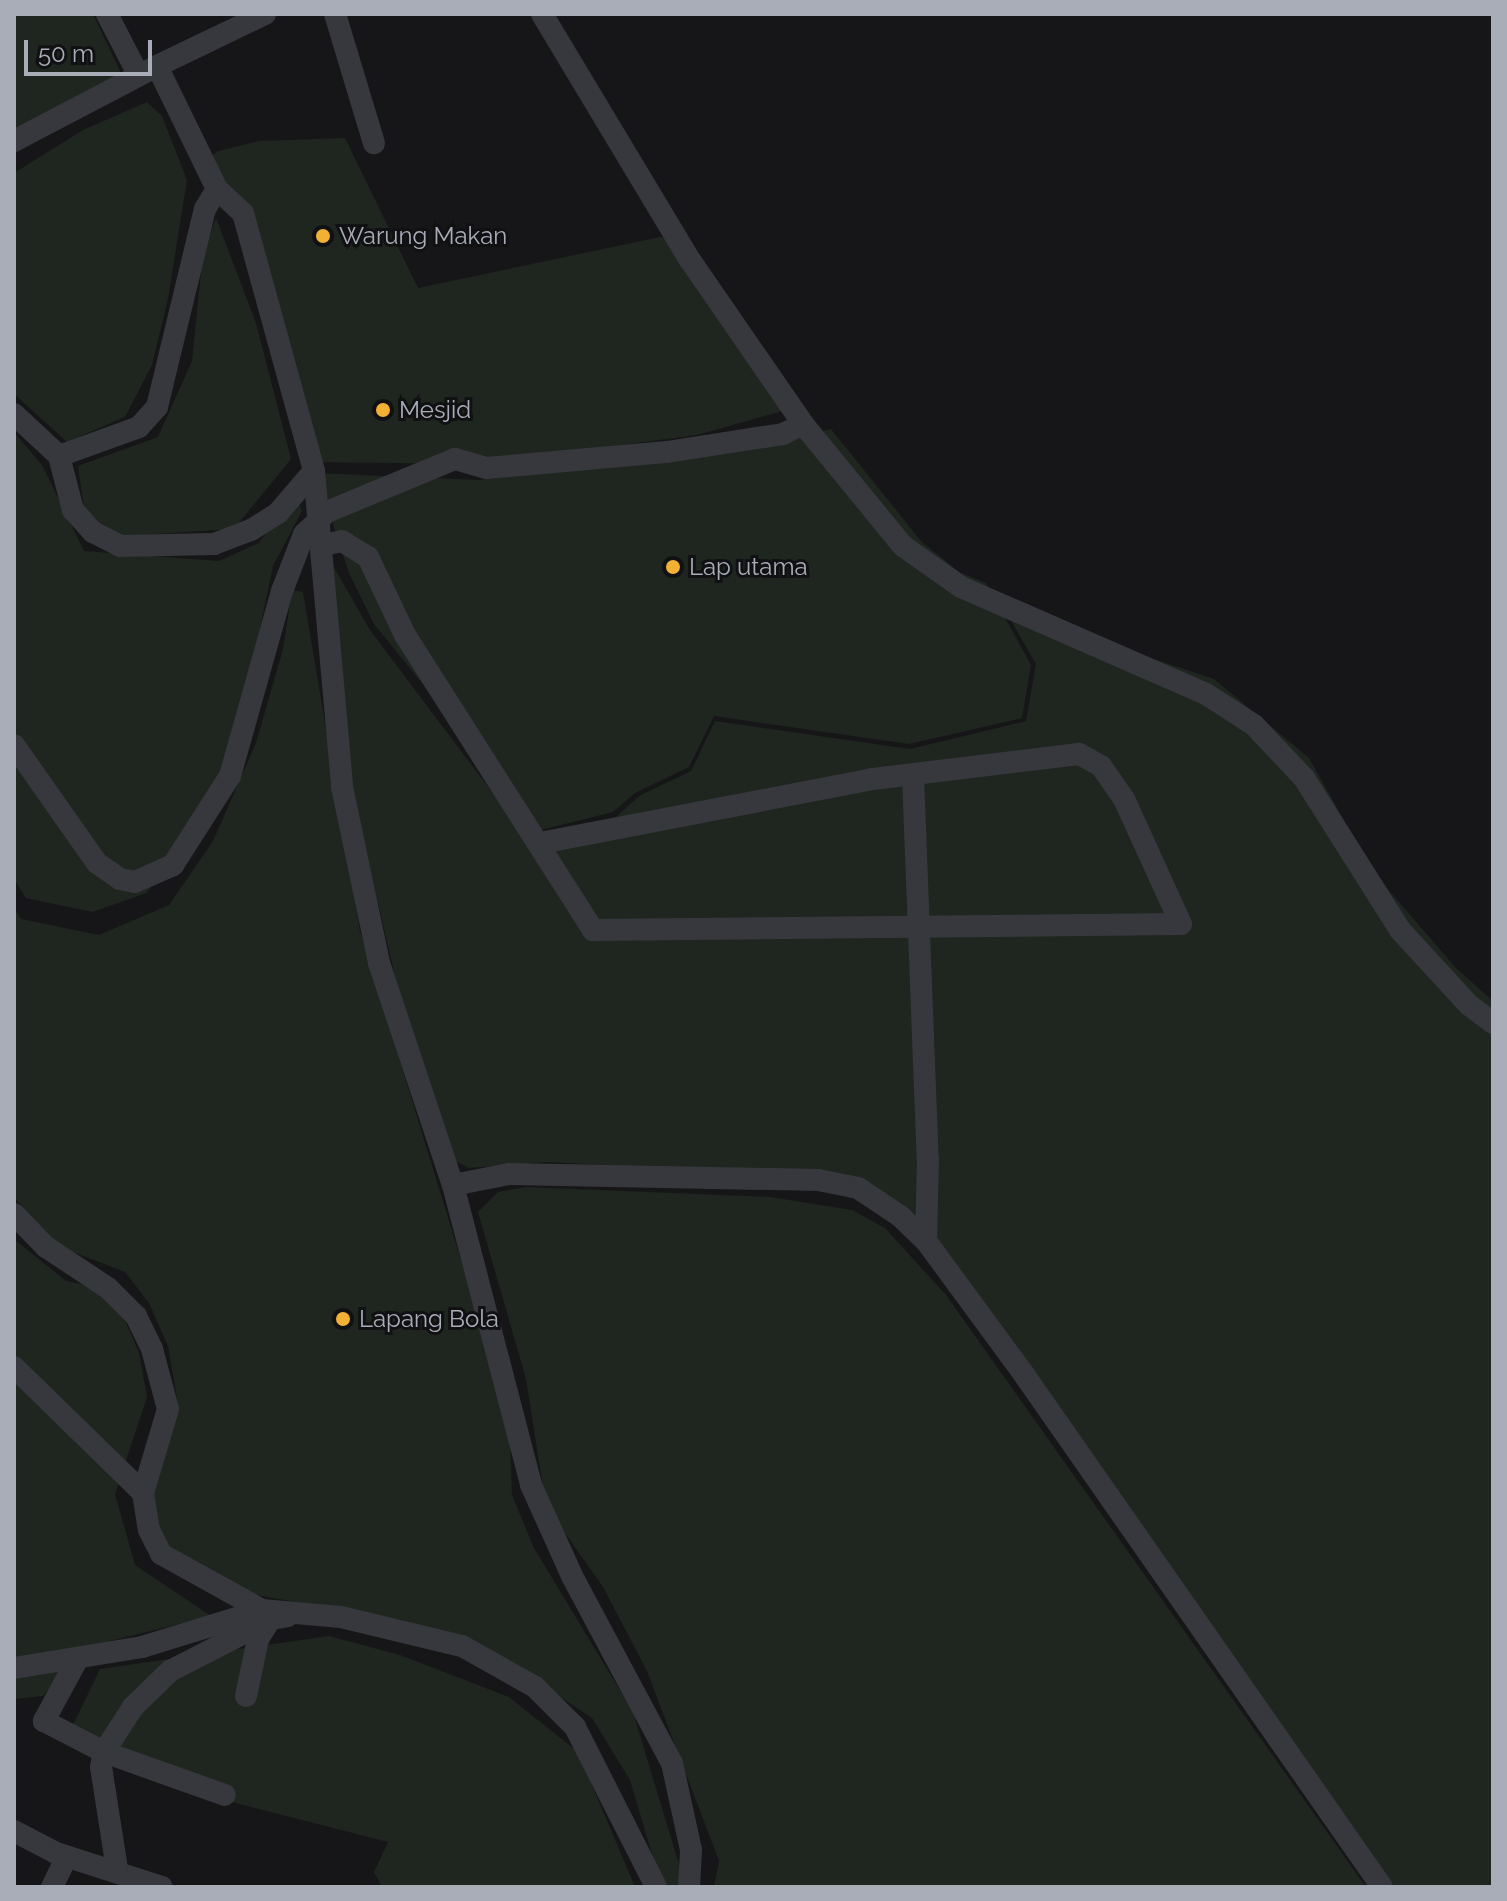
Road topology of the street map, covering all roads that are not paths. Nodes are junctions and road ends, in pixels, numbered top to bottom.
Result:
1 (107, 14) edge
2 (265, 14) edge
3 (335, 14) edge
4 (542, 14) edge
5 (148, 70) junction
6 (14, 141) edge
7 (374, 143) dead end
8 (217, 189) junction
9 (14, 414) edge
10 (803, 424) junction
11 (59, 456) junction
12 (314, 471) junction
13 (322, 516) junction
14 (322, 545) junction
15 (14, 745) edge
16 (913, 776) junction
17 (541, 843) junction
18 (921, 924) junction
19 (1493, 1023) edge
20 (453, 1185) junction
21 (14, 1214) edge
22 (926, 1241) junction
23 (14, 1367) edge
24 (143, 1493) junction
25 (266, 1614) junction
26 (78, 1658) junction
27 (14, 1668) edge
28 (246, 1696) dead end
29 (104, 1752) junction
30 (225, 1795) dead end
31 (14, 1831) edge
32 (67, 1856) junction
33 (117, 1869) junction
34 (154, 1886) edge
35 (52, 1887) edge
36 (656, 1887) edge
37 (689, 1887) edge
38 (1382, 1887) edge

1 - 5 street
2 - 5 street
3 - 7 street
4 - 10 street
5 - 6 street
5 - 8 street
8 - 11 street
8 - 12 street
9 - 11 street
10 - 13 street
10 - 19 street
11 - 12 street
12 - 13 street
13 - 14 street
13 - 15 street
14 - 17 street
14 - 20 street
16 - 17 street
16 - 18 street
16 - 18 street
17 - 18 street
18 - 22 street
20 - 22 street
20 - 37 street
21 - 24 street
22 - 38 street
23 - 24 street
24 - 25 street
25 - 26 street
25 - 28 street
25 - 29 street
25 - 36 street
26 - 27 street
26 - 29 street
29 - 30 street
29 - 33 street
31 - 32 street
32 - 33 street
32 - 35 street
33 - 34 street

